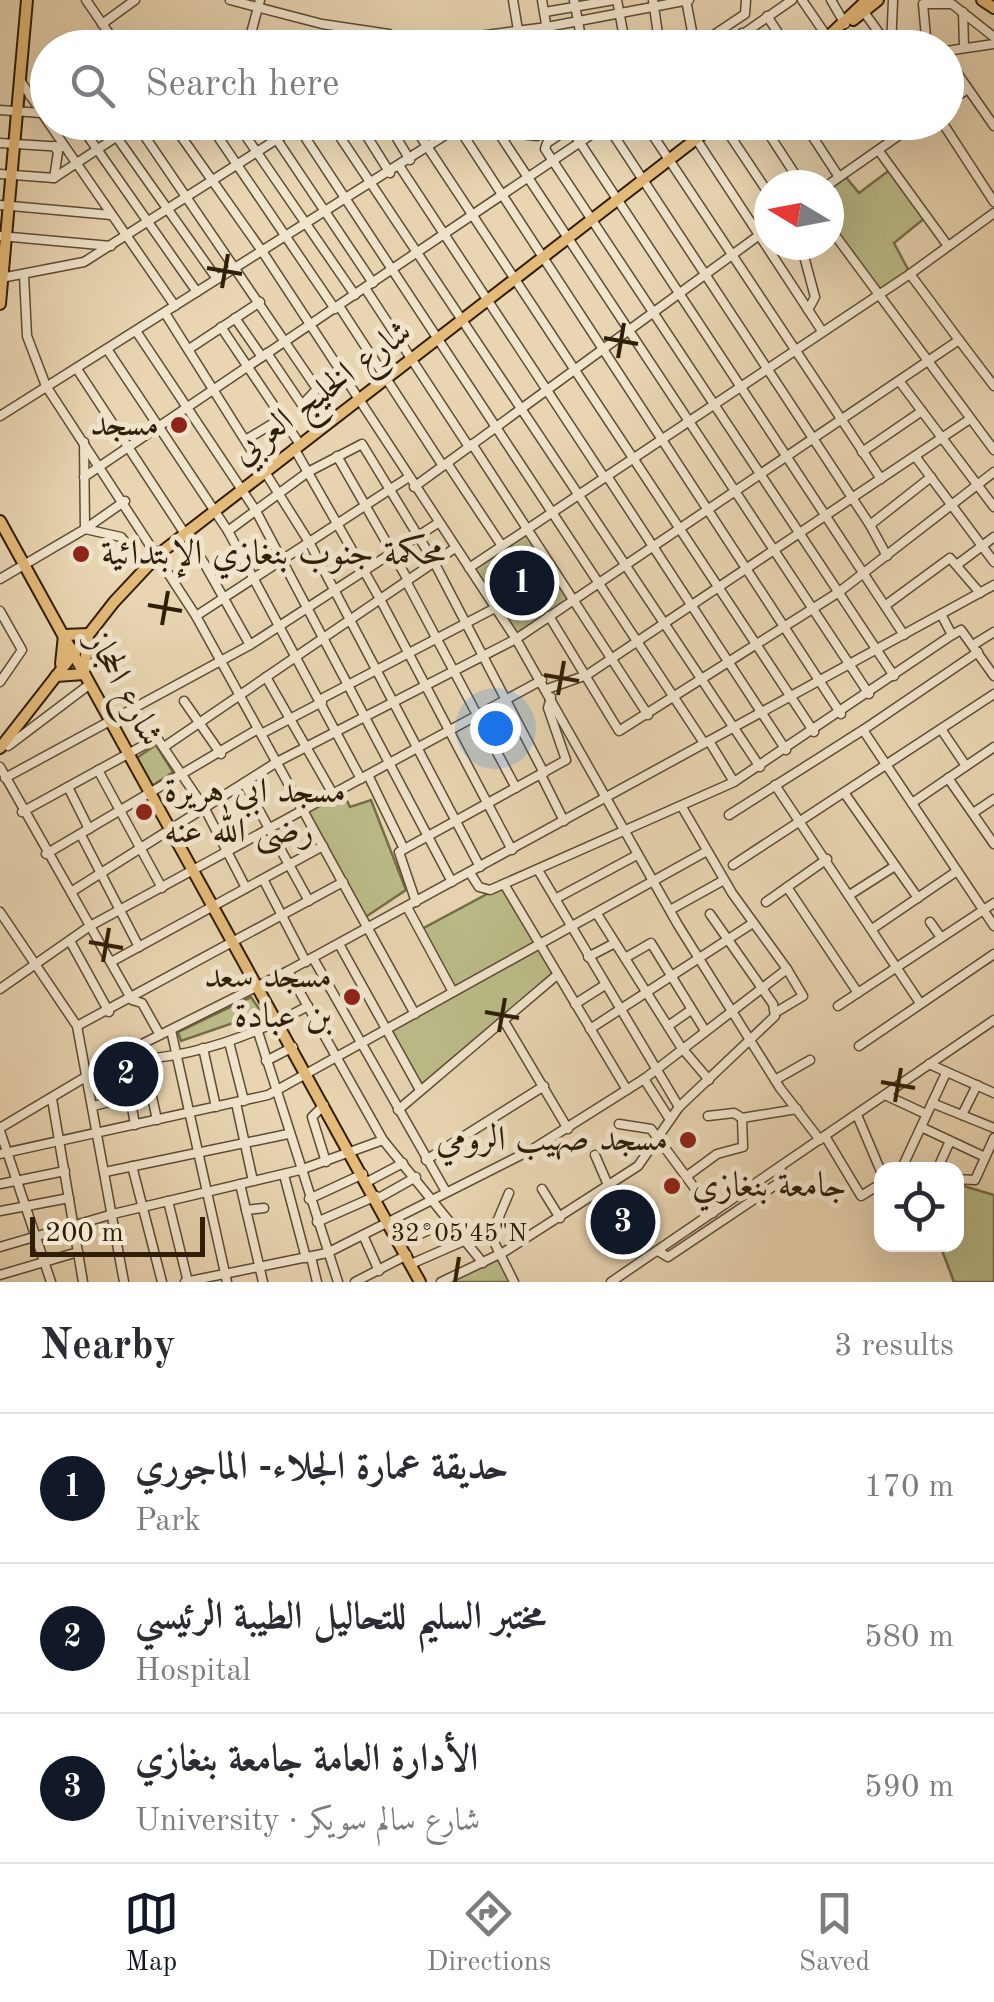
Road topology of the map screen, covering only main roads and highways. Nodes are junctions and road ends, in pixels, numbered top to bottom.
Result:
1 (27, 0) edge
2 (878, 0) edge
3 (982, 0) edge
4 (866, 6) edge
5 (994, 8) edge
6 (837, 30) edge
7 (696, 140) edge
8 (5, 205) edge
9 (3, 236) edge
10 (1, 278) edge
11 (0, 304) edge
12 (0, 521) edge
13 (3, 537) edge
14 (88, 634) junction
15 (64, 635) junction
16 (74, 652) junction
17 (58, 673) junction
18 (87, 679) junction
19 (4, 747) edge
20 (420, 1282) edge

1 - 8 main road
2 - 4 main road
3 - 5 main road
4 - 6 main road
7 - 14 main road, شارع الخليج العربي
8 - 9 main road
9 - 10 main road
10 - 11 main road
12 - 13 main road, شارع الحجاز
13 - 15 main road, شارع الحجاز
14 - 15 main road
14 - 16 main road, شارع الخليج العربي
14 - 18 main road
15 - 16 main road, شارع الحجاز
15 - 17 main road
16 - 17 main road, شارع الخليج العربي
16 - 18 main road, شارع الحجاز
17 - 18 main road
17 - 19 main road, شارع الخليج العربي
18 - 20 main road, شارع الحجاز

